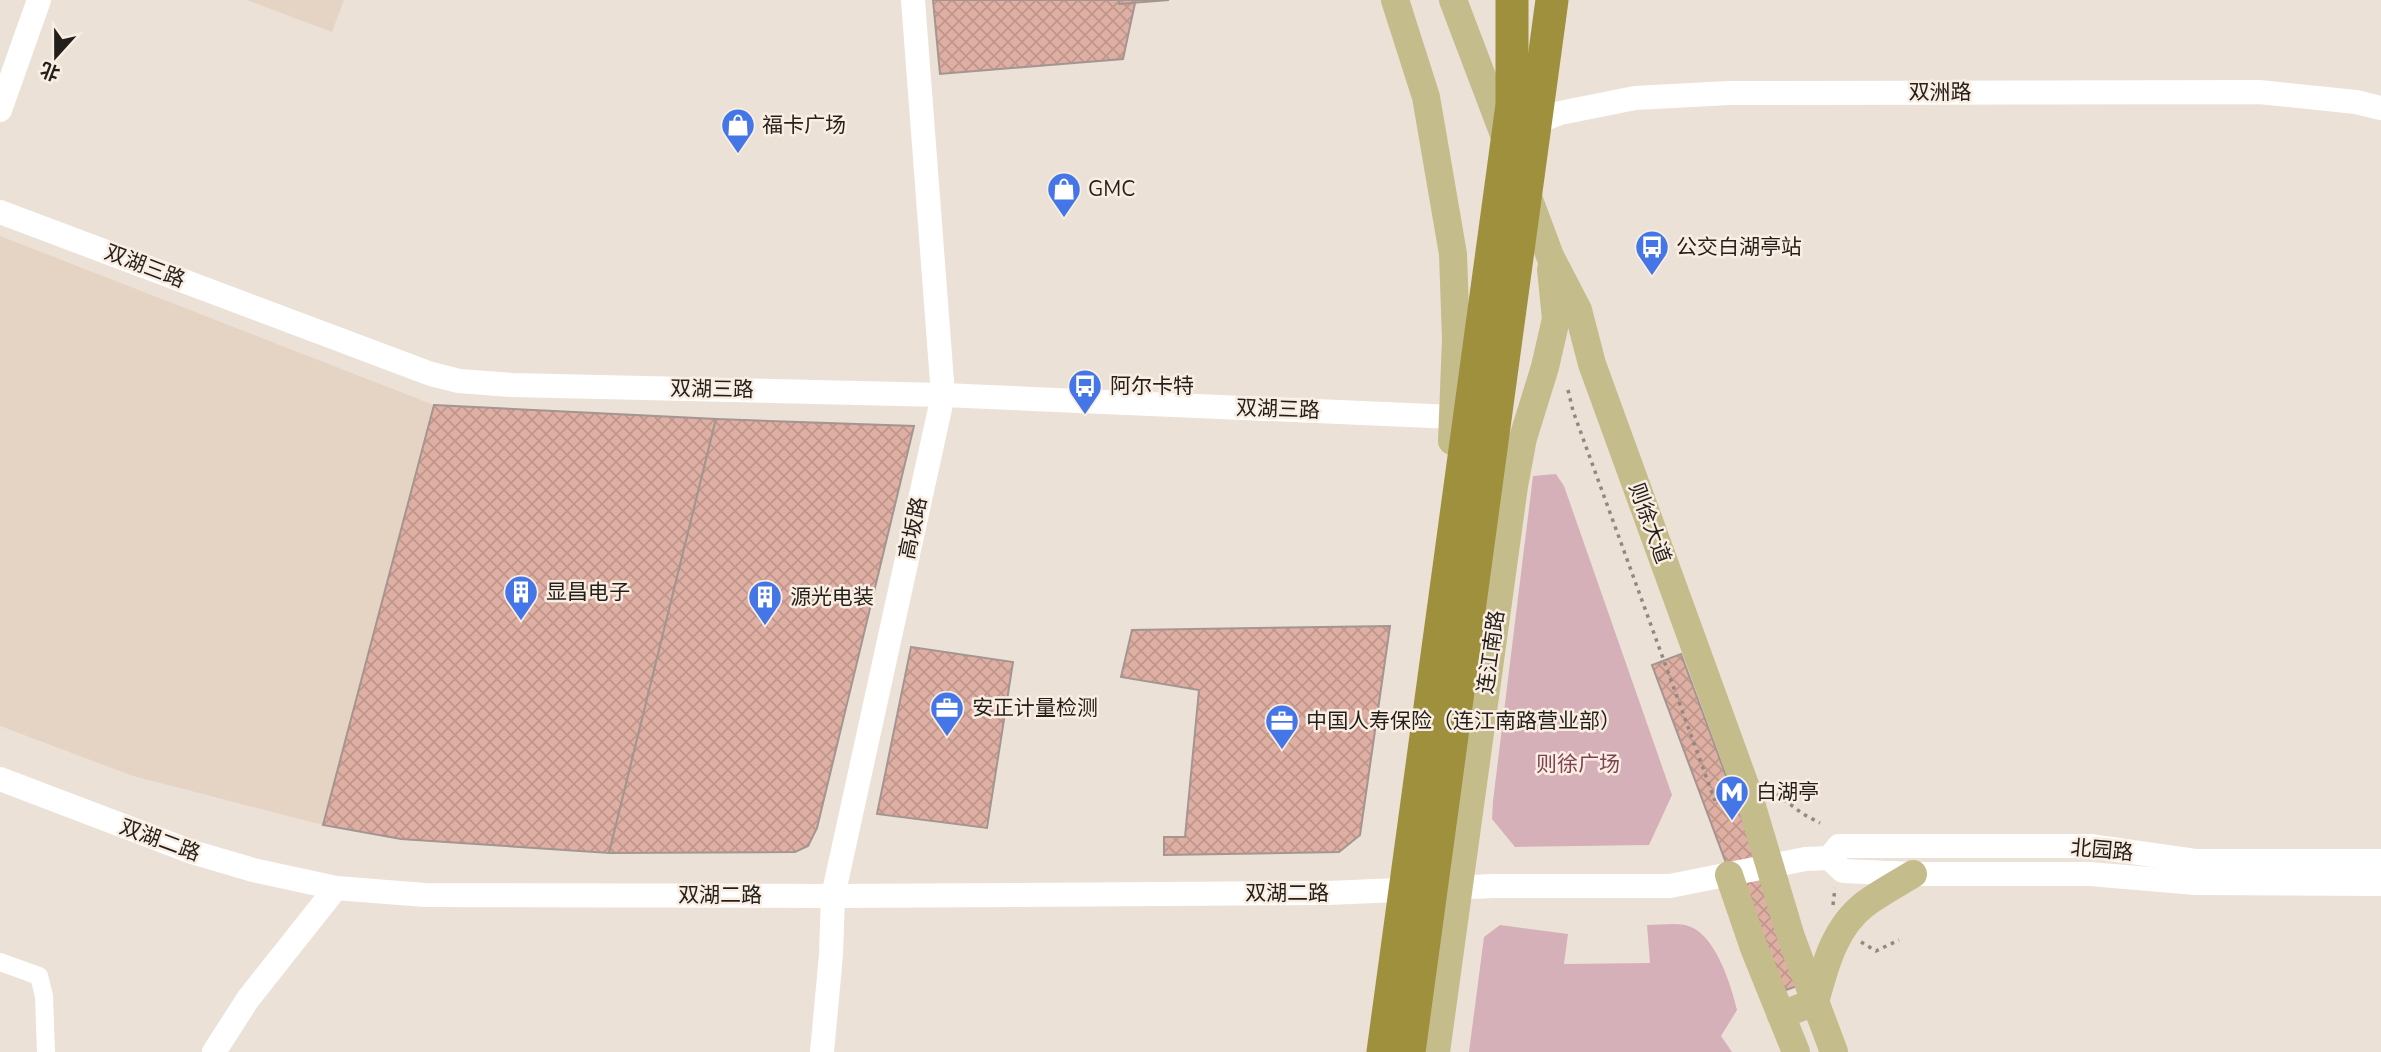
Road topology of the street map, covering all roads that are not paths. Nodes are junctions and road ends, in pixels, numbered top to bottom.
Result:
1 (39, 0) edge
2 (913, 0) edge
3 (1395, 0) edge
4 (1453, 0) edge
5 (1512, 0) edge
6 (1552, 0) edge
7 (2381, 108) edge
8 (0, 110) edge
9 (1504, 134) junction
10 (0, 212) edge
11 (1550, 256) junction
12 (943, 394) junction
13 (1454, 417) junction
14 (0, 779) edge
15 (1912, 846) junction
16 (1829, 858) junction
17 (2381, 861) edge
18 (1770, 866) junction
19 (1913, 874) junction
20 (1729, 875) junction
21 (2381, 884) edge
22 (336, 888) junction
23 (1459, 888) junction
24 (1393, 890) junction
25 (834, 896) junction
26 (0, 962) edge
27 (1815, 1002) junction
28 (1781, 1015) junction
29 (46, 1052) edge
30 (214, 1052) edge
31 (822, 1052) edge
32 (1367, 1052) edge
33 (1383, 1052) edge
34 (1409, 1052) edge
35 (1436, 1052) edge
36 (1796, 1052) edge
37 (1833, 1052) edge

1 - 8 street
2 - 12 street, 高坂路
3 - 13 main road
4 - 9 main road, 则徐大道
5 - 33 highway
6 - 34 highway
7 - 9 street, 双洲路
9 - 11 main road, 则徐大道
10 - 12 street, 双湖三路
11 - 18 main road, 则徐大道
11 - 23 main road, 连江南路
12 - 13 street, 双湖三路
12 - 25 street, 高坂路
13 - 24 main road
14 - 22 street, 双湖二路
15 - 16 street, 北园路
15 - 17 street, 北园路
15 - 19 street
16 - 18 street, 北园路
16 - 19 street, 北园路
18 - 20 street, 北园路
18 - 27 main road, 则徐大道
19 - 21 street, 北园路
19 - 27 main road
20 - 23 street, 双湖二路
20 - 28 main road
22 - 25 street, 双湖二路
22 - 30 street
23 - 24 street, 双湖二路
23 - 35 main road, 连江南路
24 - 25 street, 双湖二路
24 - 32 main road
25 - 31 street, 高坂路
26 - 29 street
27 - 28 main road
27 - 37 main road, 则徐大道
28 - 36 main road

